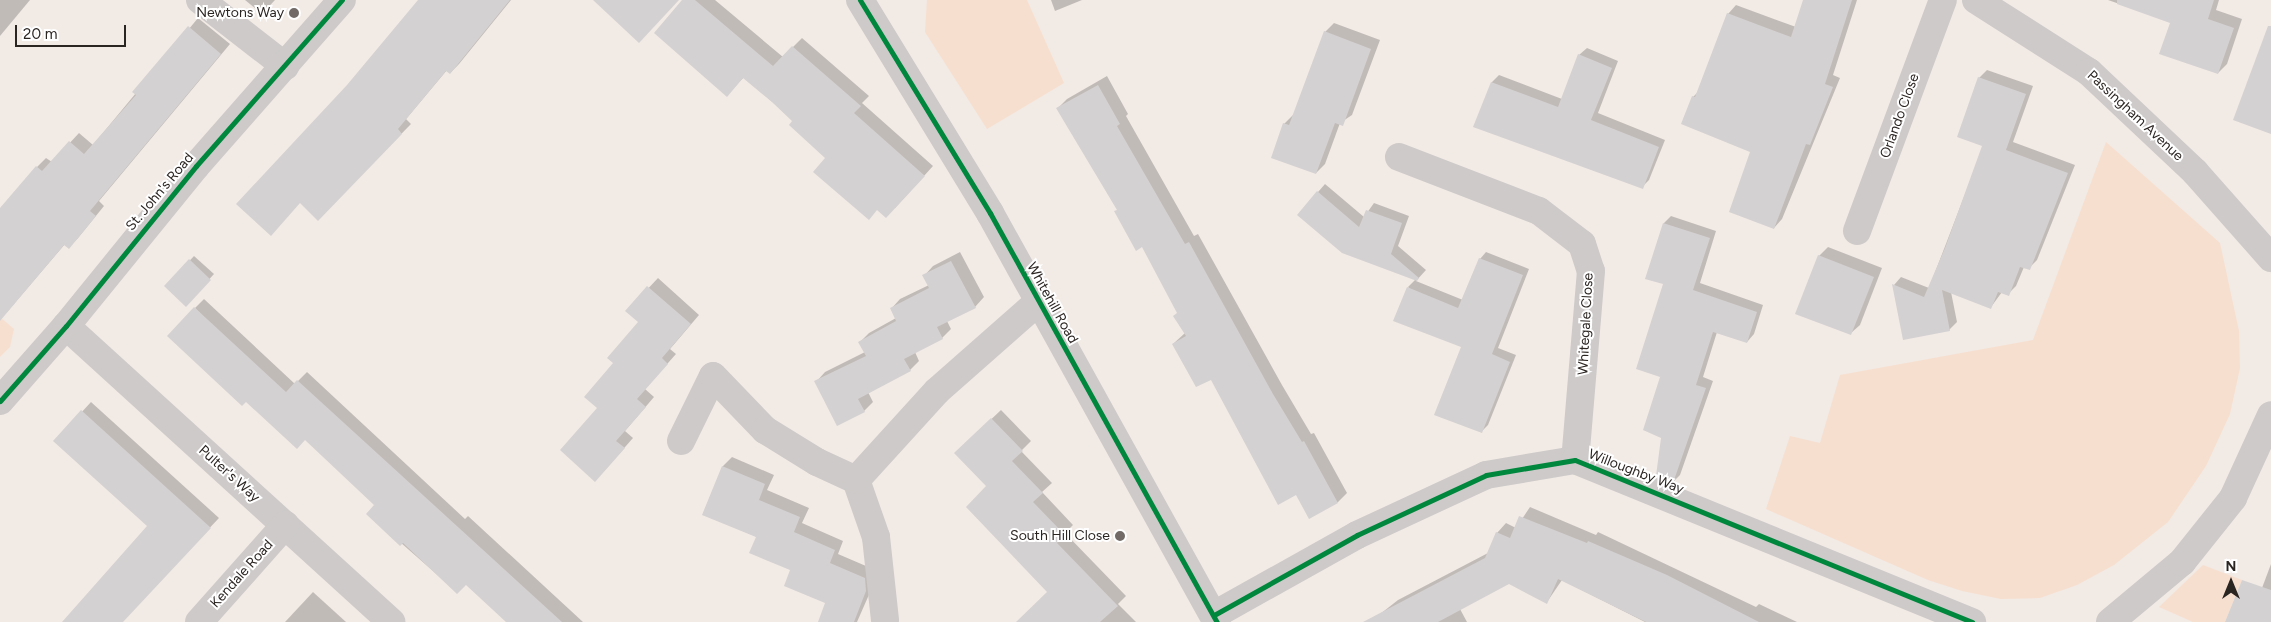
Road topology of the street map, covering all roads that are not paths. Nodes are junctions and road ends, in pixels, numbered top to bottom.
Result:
1 (200, 0) edge
2 (342, 0) edge
3 (860, 0) edge
4 (1943, 0) edge
5 (1976, 0) edge
6 (285, 66) junction
7 (1399, 156) dead end
8 (1857, 232) dead end
9 (2271, 258) edge
10 (1038, 302) junction
11 (66, 326) junction
12 (0, 401) edge
13 (2271, 415) edge
14 (681, 441) dead end
15 (1575, 460) junction
16 (856, 480) junction
17 (285, 525) junction
18 (1216, 619) edge
19 (885, 620) dead end
20 (199, 622) edge
21 (391, 622) edge
22 (1972, 622) edge
23 (2110, 622) edge

1 - 6 street
2 - 6 street, St. John's Road
3 - 10 street, Whitehill Road
4 - 8 street, Orlando Close
5 - 9 street, Passingham Avenue
6 - 11 street, St. John's Road
7 - 15 street, Whitegale Close
10 - 16 street
10 - 18 street, Whitehill Road
11 - 12 street, St. John's Road
11 - 17 street, Pulter's Way
13 - 23 street
14 - 16 street
15 - 18 street, Willoughby Way
15 - 22 street, Willoughby Way
16 - 19 street
17 - 20 street, Kendale Road
17 - 21 street, Pulter's Way

